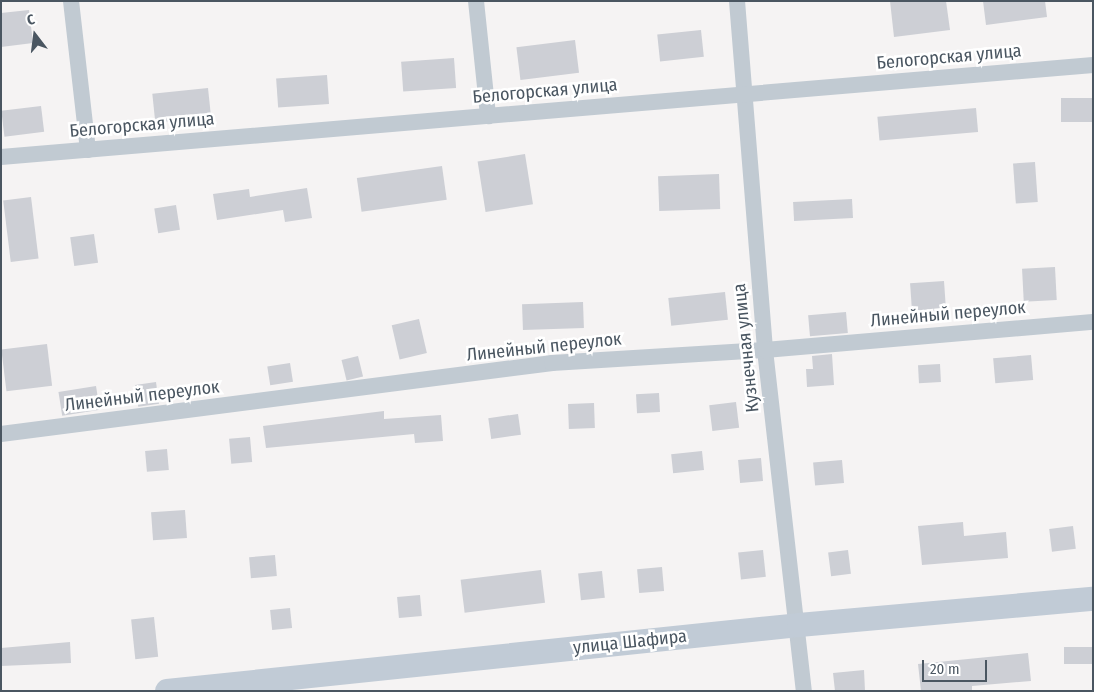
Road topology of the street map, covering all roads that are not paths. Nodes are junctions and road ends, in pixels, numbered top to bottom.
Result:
1 (71, 1) edge
2 (476, 1) edge
3 (737, 1) edge
4 (1093, 65) edge
5 (746, 93) junction
6 (488, 116) junction
7 (88, 150) junction
8 (1, 158) edge
9 (1093, 322) edge
10 (765, 350) junction
11 (1, 434) edge
12 (1093, 599) edge
13 (799, 625) junction
14 (167, 691) edge
15 (804, 691) edge

1 - 7 street
2 - 6 street
3 - 5 street, Кузнечная улица
4 - 5 street, Белогорская улица
5 - 6 street, Белогорская улица
5 - 10 street, Кузнечная улица
6 - 7 street, Белогорская улица
7 - 8 street, Белогорская улица
9 - 10 street, Линейный переулок
10 - 11 street, Линейный переулок
10 - 13 street, Кузнечная улица
12 - 13 street, улица Шафира
13 - 14 street, улица Шафира
13 - 15 street, Кузнечная улица

